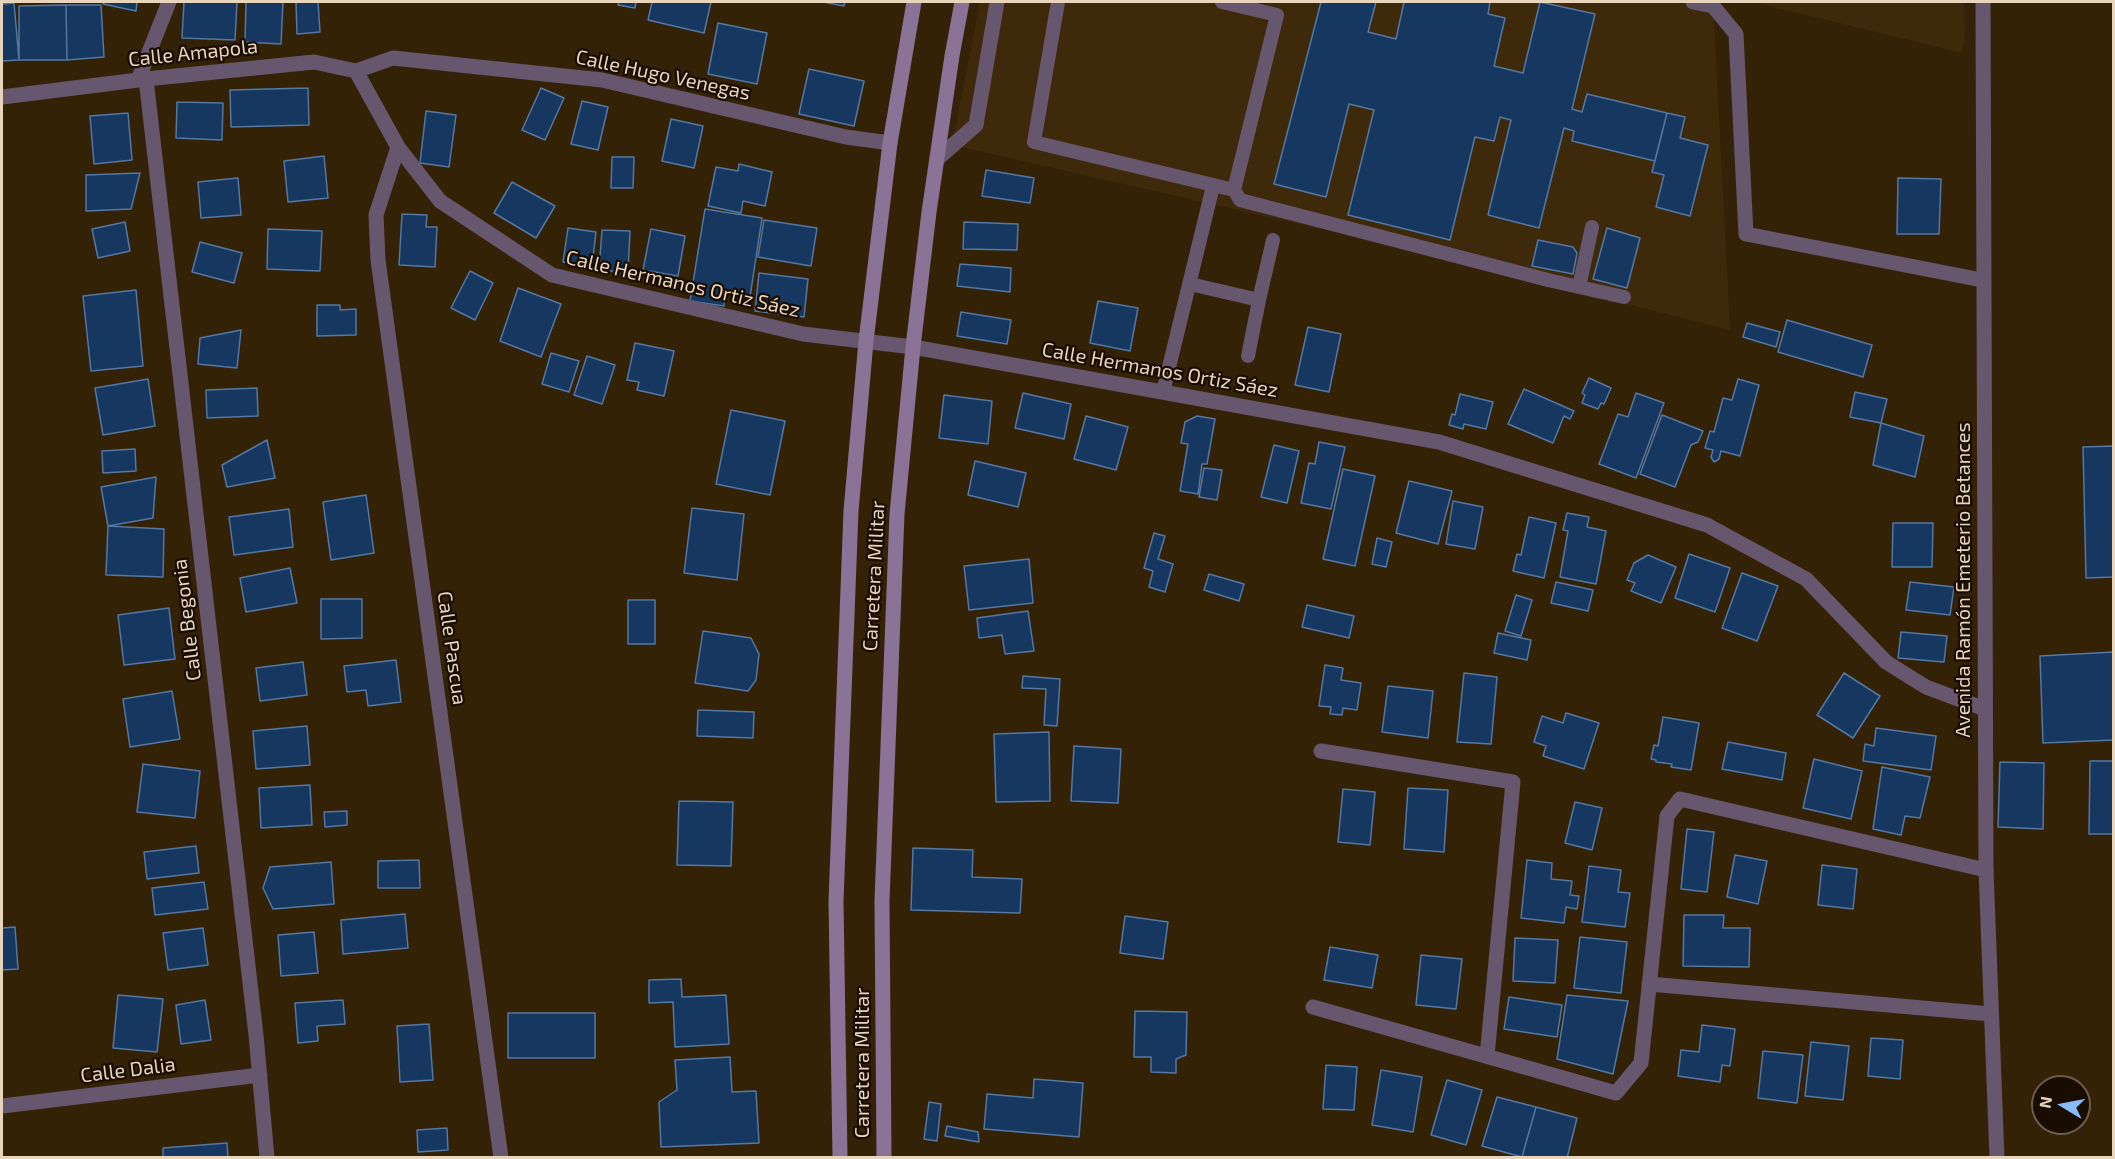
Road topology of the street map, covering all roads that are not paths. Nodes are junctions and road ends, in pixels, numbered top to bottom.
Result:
1 (169, 2) edge
2 (914, 2) edge
3 (963, 2) edge
4 (997, 2) edge
5 (1058, 2) edge
6 (1222, 2) edge
7 (1693, 2) edge
8 (1983, 2) edge
9 (1278, 8) edge
10 (356, 71) junction
11 (142, 79) junction
12 (2, 97) edge
13 (890, 143) junction
14 (398, 147) junction
15 (937, 159) junction
16 (1213, 186) junction
17 (1234, 190) junction
18 (1592, 227) dead end
19 (1273, 240) dead end
20 (1982, 280) junction
21 (1190, 284) junction
22 (1579, 287) junction
23 (1624, 297) dead end
24 (1260, 300) junction
25 (866, 341) junction
26 (912, 347) junction
27 (1248, 356) dead end
28 (1163, 392) junction
29 (1985, 709) junction
30 (1321, 751) dead end
31 (1986, 870) junction
32 (1649, 984) junction
33 (1313, 1007) dead end
34 (1991, 1014) junction
35 (1487, 1056) junction
36 (260, 1075) junction
37 (2, 1106) edge
38 (267, 1158) edge
39 (501, 1158) edge
40 (840, 1158) edge
41 (884, 1158) edge
42 (1997, 1158) edge

1 - 11 street, Calle Begonia
2 - 13 main road, Carretera Militar
3 - 15 main road, Carretera Militar
4 - 15 street
5 - 16 lane
6 - 9 lane
7 - 20 street
8 - 20 street, Avenida Ramón Emeterio Betances
9 - 17 lane
10 - 11 street, Calle Amapola
10 - 13 street, Calle Hugo Venegas
10 - 14 street, Calle Hermanos Ortiz Sáez
11 - 12 street, Calle Amapola
11 - 36 street, Calle Begonia
13 - 25 main road, Carretera Militar
14 - 25 street, Calle Hermanos Ortiz Sáez
14 - 39 street, Calle Pascua
15 - 26 main road, Carretera Militar
16 - 17 lane
16 - 21 lane
17 - 22 lane
18 - 22 lane
19 - 24 lane
20 - 29 street, Avenida Ramón Emeterio Betances
21 - 24 lane
21 - 28 lane
22 - 23 lane
24 - 27 lane
25 - 26 street, Calle Hermanos Ortiz Sáez
25 - 40 main road, Carretera Militar
26 - 28 street, Calle Hermanos Ortiz Sáez
26 - 41 main road, Carretera Militar
28 - 29 street, Calle Hermanos Ortiz Sáez
29 - 31 street, Avenida Ramón Emeterio Betances
30 - 35 street
31 - 32 street
31 - 34 street, Avenida Ramón Emeterio Betances
32 - 34 street
32 - 35 street
33 - 35 street
34 - 42 street, Avenida Ramón Emeterio Betances
36 - 37 street, Calle Dalia
36 - 38 street, Calle Begonia

